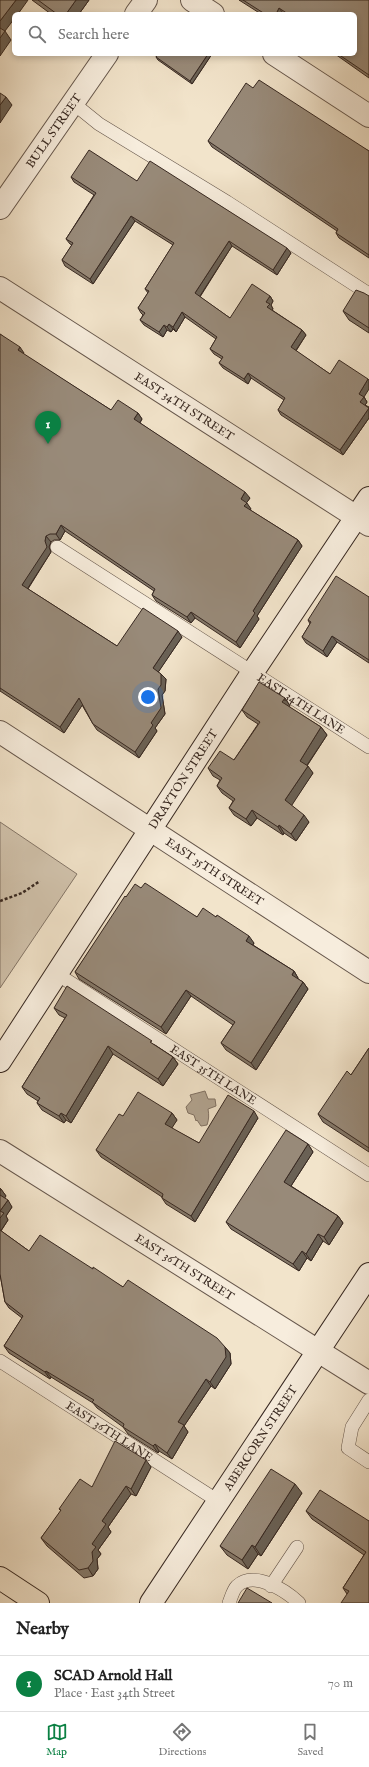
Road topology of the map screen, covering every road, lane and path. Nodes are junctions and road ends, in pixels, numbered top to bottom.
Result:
1 (146, 0) edge
2 (192, 0) edge
3 (137, 12) edge
4 (210, 12) edge
5 (107, 56) edge
6 (277, 56) edge
7 (73, 103) junction
8 (369, 116) edge
9 (0, 208) edge
10 (0, 288) edge
11 (369, 294) edge
12 (369, 498) edge
13 (363, 521) edge
14 (57, 547) dead end
15 (252, 673) junction
16 (0, 732) edge
17 (369, 747) edge
18 (151, 830) junction
19 (40, 881) dead end
20 (0, 901) edge
21 (369, 972) edge
22 (57, 974) junction
23 (0, 1061) edge
24 (0, 1151) edge
25 (369, 1175) edge
26 (369, 1274) edge
27 (318, 1351) junction
28 (0, 1361) edge
29 (369, 1384) edge
30 (369, 1400) edge
31 (369, 1462) edge
32 (218, 1501) junction
33 (297, 1547) dead end
34 (0, 1578) edge
35 (271, 1586) junction
36 (38, 1603) edge
37 (151, 1603) edge
38 (229, 1603) edge
39 (299, 1603) edge

1 - 3 street
2 - 4 street
5 - 7 street, BULL STREET
6 - 8 street
7 - 9 street, BULL STREET
7 - 11 lane
10 - 13 street, EAST 34TH STREET
12 - 13 street, DRAYTON STREET
13 - 15 street, DRAYTON STREET
14 - 15 lane, EAST 34TH LANE
15 - 17 lane, EAST 34TH LANE
15 - 18 street, DRAYTON STREET
16 - 18 street, EAST 35TH STREET
18 - 21 street, EAST 35TH STREET
18 - 22 street, DRAYTON STREET
19 - 20 path
22 - 23 street, DRAYTON STREET
22 - 25 lane, EAST 35TH LANE
24 - 27 street, EAST 36TH STREET
26 - 27 street, ABERCORN STREET
27 - 29 street, EAST 36TH STREET
27 - 32 street, ABERCORN STREET
28 - 32 lane, EAST 36TH LANE
30 - 31 lane
32 - 37 street, ABERCORN STREET
33 - 35 lane
34 - 36 main road
35 - 38 lane
35 - 39 lane

